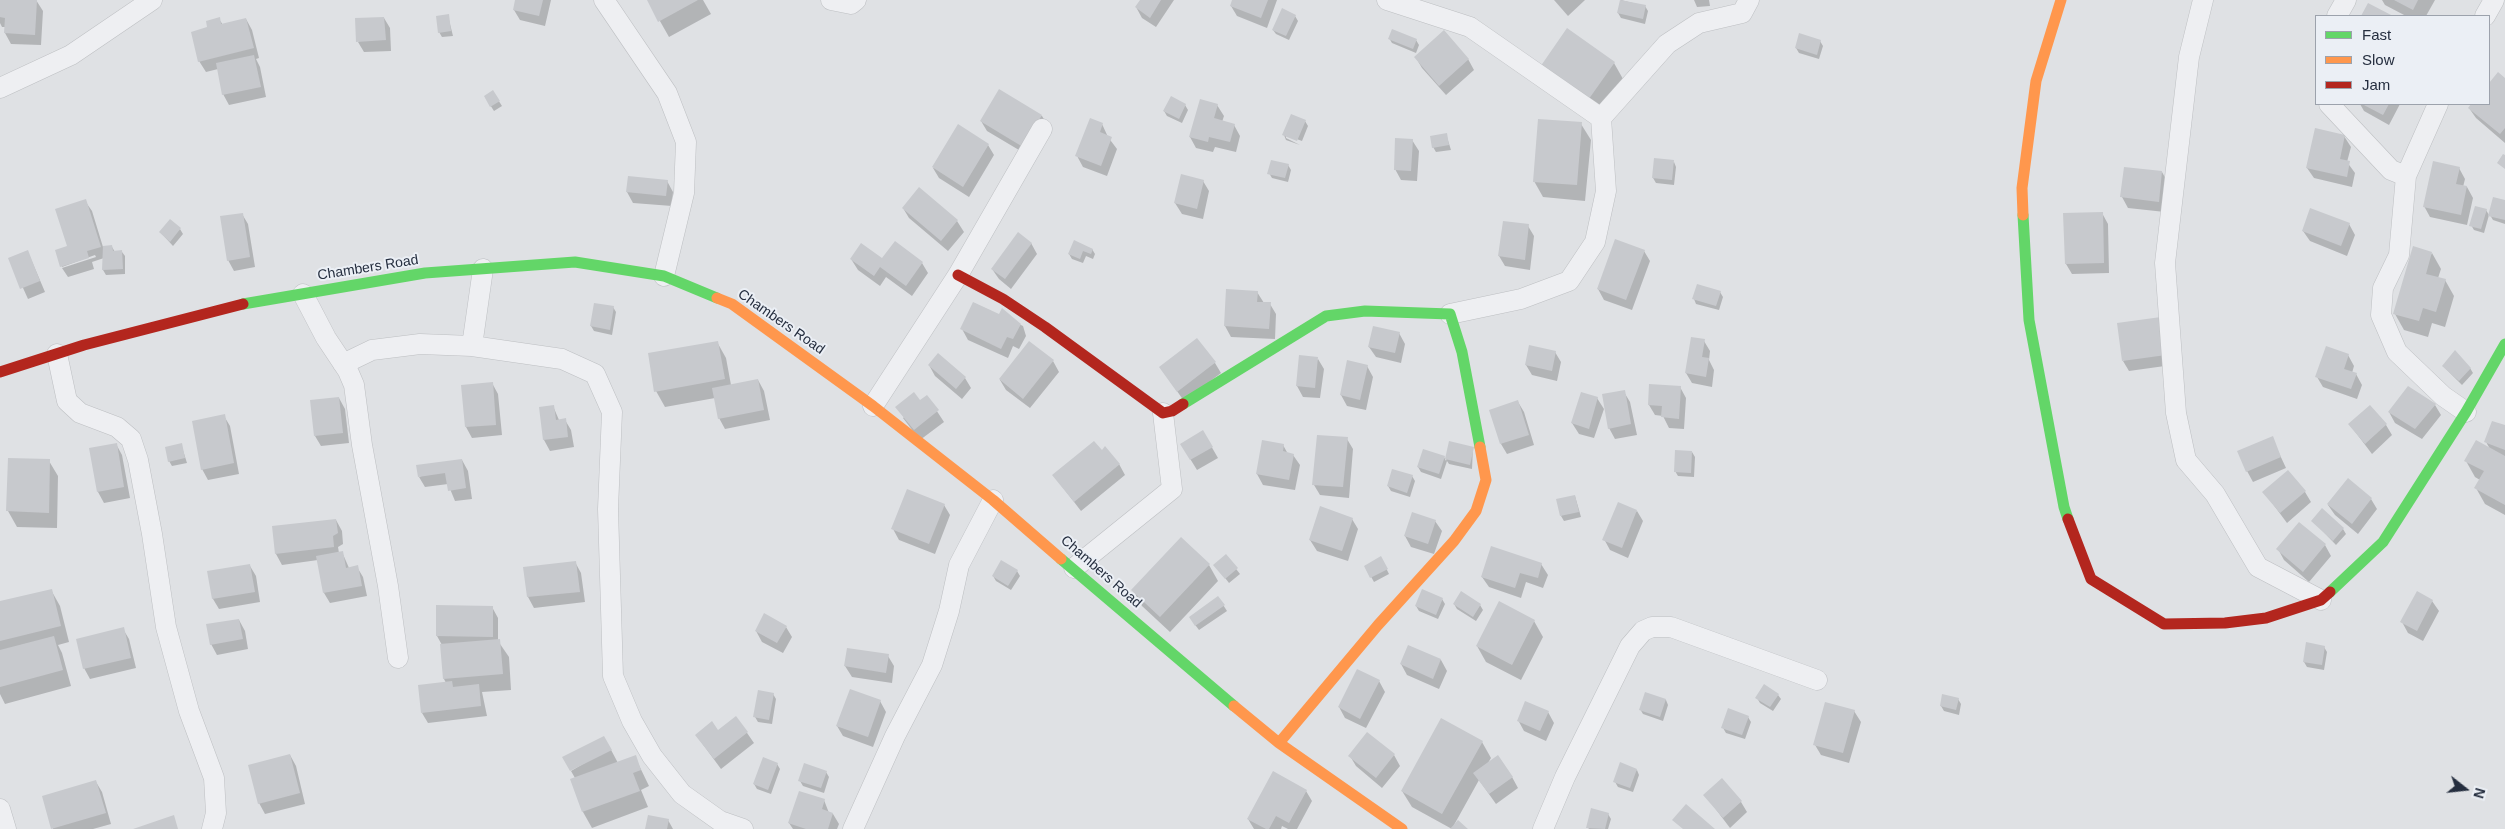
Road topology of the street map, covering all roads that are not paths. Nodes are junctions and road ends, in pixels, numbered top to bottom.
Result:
1 (152, 0) edge
2 (604, 0) edge
3 (831, 0) edge
4 (856, 0) edge
5 (1387, 0) edge
6 (1749, 0) edge
7 (2061, 0) edge
8 (2204, 0) edge
9 (2346, 0) edge
10 (2494, 0) edge
11 (2338, 15) edge
12 (2486, 15) edge
13 (0, 88) edge
14 (2330, 105) edge
15 (2438, 105) edge
16 (1601, 118) junction
17 (1042, 129) dead end
18 (2406, 176) junction
19 (483, 269) junction
20 (958, 275) junction
21 (664, 276) junction
22 (303, 294) junction
23 (1450, 314) junction
24 (2505, 344) edge
25 (472, 346) junction
26 (57, 354) junction
27 (342, 364) junction
28 (0, 372) edge
29 (873, 406) junction
30 (1163, 412) junction
31 (2466, 412) junction
32 (993, 500) junction
33 (1074, 568) junction
34 (2321, 600) junction
35 (398, 658) dead end
36 (1817, 680) dead end
37 (1279, 743) junction
38 (0, 810) edge
39 (6, 829) edge
40 (212, 829) edge
41 (743, 829) edge
42 (853, 829) edge
43 (1402, 829) edge
44 (1543, 829) edge

1 - 13 street
2 - 21 street
3 - 4 street
5 - 16 street
6 - 16 street
7 - 34 street
8 - 34 street
9 - 11 street
10 - 12 street
14 - 18 street
15 - 18 street
16 - 23 street
17 - 20 street
18 - 31 street
19 - 21 street, Chambers Road
19 - 22 street, Chambers Road
19 - 25 street
20 - 29 street
20 - 30 street
21 - 29 street, Chambers Road
22 - 26 street, Chambers Road
22 - 27 street
23 - 30 street
23 - 37 street
24 - 31 street
25 - 27 street
25 - 41 street
26 - 28 street, Chambers Road
26 - 40 street
27 - 35 street
29 - 32 street, Chambers Road
30 - 33 street
31 - 34 street
32 - 33 street, Chambers Road
32 - 42 street
33 - 37 street, Chambers Road
36 - 44 street
37 - 43 street, Chambers Road
38 - 39 street

